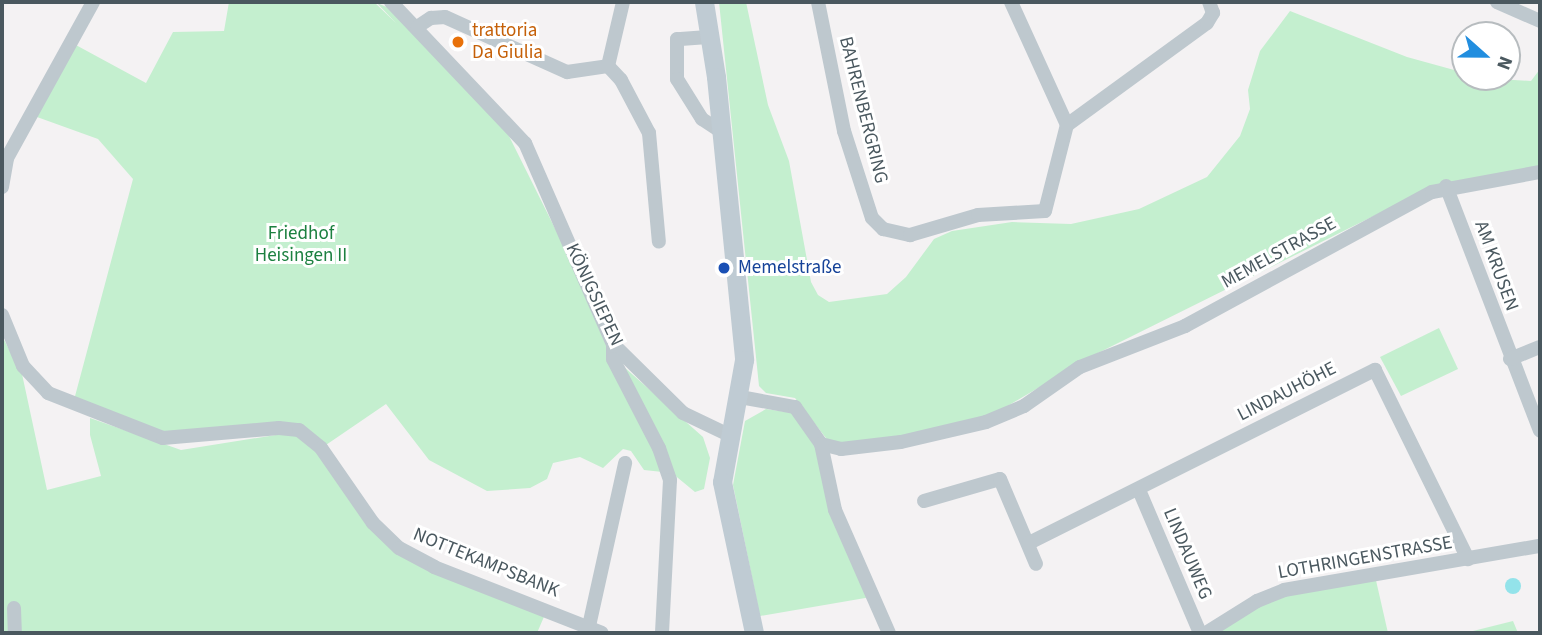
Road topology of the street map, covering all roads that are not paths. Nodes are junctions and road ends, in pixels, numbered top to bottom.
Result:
1 (93, 2) edge
2 (623, 2) edge
3 (704, 2) edge
4 (717, 2) edge
5 (818, 2) edge
6 (1011, 2) edge
7 (1209, 2) edge
8 (1497, 2) edge
9 (394, 3) edge
10 (1540, 21) edge
11 (417, 27) junction
12 (708, 37) junction
13 (608, 66) junction
14 (716, 77) junction
15 (1067, 125) junction
16 (722, 132) junction
17 (4, 156) edge
18 (1540, 172) edge
19 (1446, 186) junction
20 (2, 187) edge
21 (659, 242) dead end
22 (2, 315) edge
23 (614, 344) junction
24 (1540, 347) edge
25 (1510, 359) junction
26 (740, 397) junction
27 (1540, 431) edge
28 (729, 435) junction
29 (821, 444) junction
30 (625, 463) dead end
31 (1139, 490) junction
32 (924, 500) dead end
33 (1029, 543) junction
34 (1540, 546) edge
35 (1468, 559) junction
36 (1037, 565) dead end
37 (14, 608) dead end
38 (595, 630) edge
39 (15, 633) edge
40 (662, 633) edge
41 (754, 633) edge
42 (889, 633) edge
43 (1203, 633) edge

1 - 17 street
2 - 13 street
3 - 12 main road
4 - 14 main road
5 - 15 street, BAHRENBERGRING
6 - 15 street
7 - 15 street
8 - 10 street
9 - 11 street, KÖNIGSIEPEN
11 - 13 street
11 - 23 street, KÖNIGSIEPEN
12 - 14 main road
12 - 16 street
13 - 21 street
14 - 16 main road
16 - 26 main road
17 - 20 street
18 - 19 street, MEMELSTRASSE
19 - 25 street, AM KRUSEN
19 - 29 street, MEMELSTRASSE
22 - 38 street, NOTTEKAMPSBANK
23 - 28 street, KÖNIGSIEPEN
23 - 40 street
24 - 25 street
25 - 27 street, AM KRUSEN
26 - 28 main road
26 - 29 street
28 - 41 main road
29 - 42 street
30 - 38 street
31 - 33 street, LINDAUHÖHE
31 - 35 street, LINDAUHÖHE
31 - 43 street, LINDAUWEG
32 - 33 street
33 - 36 street
34 - 35 street, LOTHRINGENSTRASSE
35 - 43 street, LOTHRINGENSTRASSE
37 - 39 street

